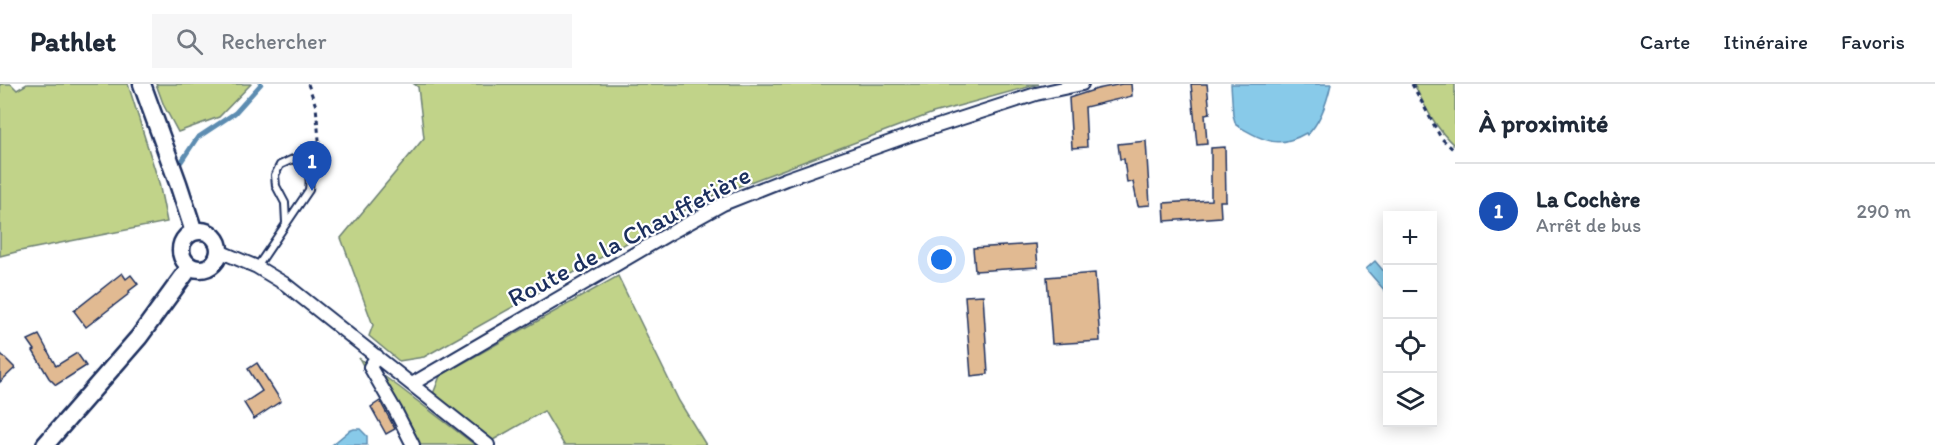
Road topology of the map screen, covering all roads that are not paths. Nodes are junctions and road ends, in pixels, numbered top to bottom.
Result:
1 (142, 84) edge
2 (1082, 84) edge
3 (286, 223) junction
4 (194, 232) junction
5 (219, 251) junction
6 (190, 267) junction
7 (257, 267) junction
8 (377, 356) junction
9 (412, 384) junction
10 (45, 445) edge
11 (412, 445) edge
12 (488, 445) edge

1 - 4 main road
2 - 9 street, Route de la Chauffetière
3 - 3 lane
3 - 7 lane
4 - 5 main road
4 - 6 main road
5 - 6 main road
5 - 7 street
6 - 10 main road
7 - 8 street
8 - 9 street
8 - 11 street
9 - 12 street

